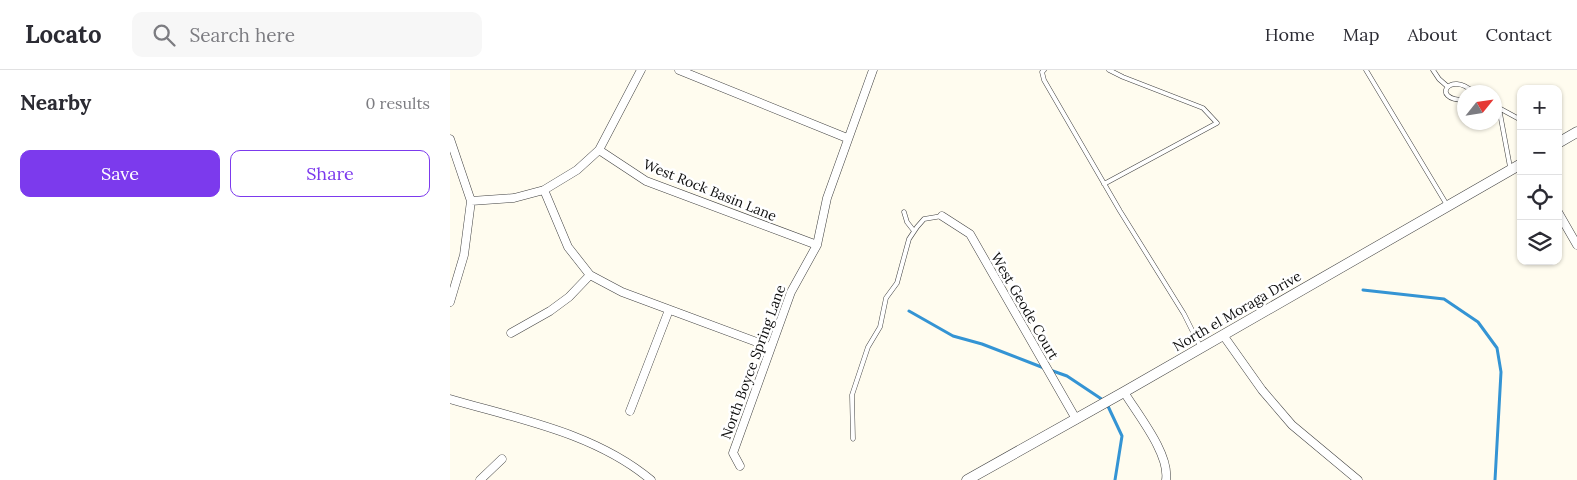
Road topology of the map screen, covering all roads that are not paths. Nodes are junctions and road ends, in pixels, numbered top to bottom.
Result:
1 (641, 70) edge
2 (679, 70) edge
3 (873, 70) edge
4 (1109, 70) edge
5 (1366, 70) edge
6 (1433, 70) edge
7 (1042, 71) edge
8 (1461, 85) edge
9 (1447, 86) junction
10 (1457, 100) edge
11 (1502, 110) edge
12 (1517, 118) edge
13 (1502, 130) edge
14 (1577, 132) edge
15 (847, 138) junction
16 (450, 139) edge
17 (1562, 141) edge
18 (599, 150) junction
19 (1517, 166) edge
20 (1511, 170) junction
21 (1104, 184) junction
22 (544, 190) junction
23 (471, 202) junction
24 (1448, 206) junction
25 (904, 212) dead end
26 (942, 216) joint
27 (1562, 219) edge
28 (914, 230) junction
29 (817, 245) junction
30 (1577, 245) edge
31 (590, 276) junction
32 (450, 302) edge
33 (668, 310) junction
34 (511, 333) dead end
35 (1223, 335) junction
36 (770, 346) junction
37 (1201, 348) junction
38 (1124, 392) junction
39 (450, 399) edge
40 (630, 411) dead end
41 (1076, 419) junction
42 (853, 439) dead end
43 (502, 459) dead end
44 (634, 466) junction
45 (740, 466) dead end
46 (480, 480) edge
47 (644, 480) edge
48 (651, 480) edge
49 (967, 480) edge
50 (1166, 480) edge
51 (1358, 480) edge

1 - 18 street
2 - 15 street
3 - 15 street, North Boyce Spring Lane
4 - 21 lane
5 - 24 lane
6 - 9 lane
7 - 21 lane
8 - 9 lane
9 - 10 lane
11 - 12 lane
13 - 20 lane
14 - 17 street
15 - 29 street, North Boyce Spring Lane
16 - 23 street
18 - 22 street
18 - 29 street, West Rock Basin Lane
19 - 20 street, North el Moraga Drive
20 - 24 street, North el Moraga Drive
21 - 37 lane
22 - 23 street
22 - 31 street
23 - 32 street
24 - 35 street, North el Moraga Drive
25 - 28 lane
26 - 28 lane
26 - 41 street, West Geode Court
27 - 30 street
28 - 42 lane
29 - 36 street, North Boyce Spring Lane
31 - 33 street
31 - 34 street
33 - 36 street
33 - 40 street
35 - 37 street, North el Moraga Drive
35 - 51 street
36 - 45 street, North Boyce Spring Lane
37 - 38 street, North el Moraga Drive
38 - 41 street, North el Moraga Drive
38 - 50 street
39 - 44 street
41 - 49 street, North el Moraga Drive
43 - 46 street
44 - 47 street
44 - 48 street

